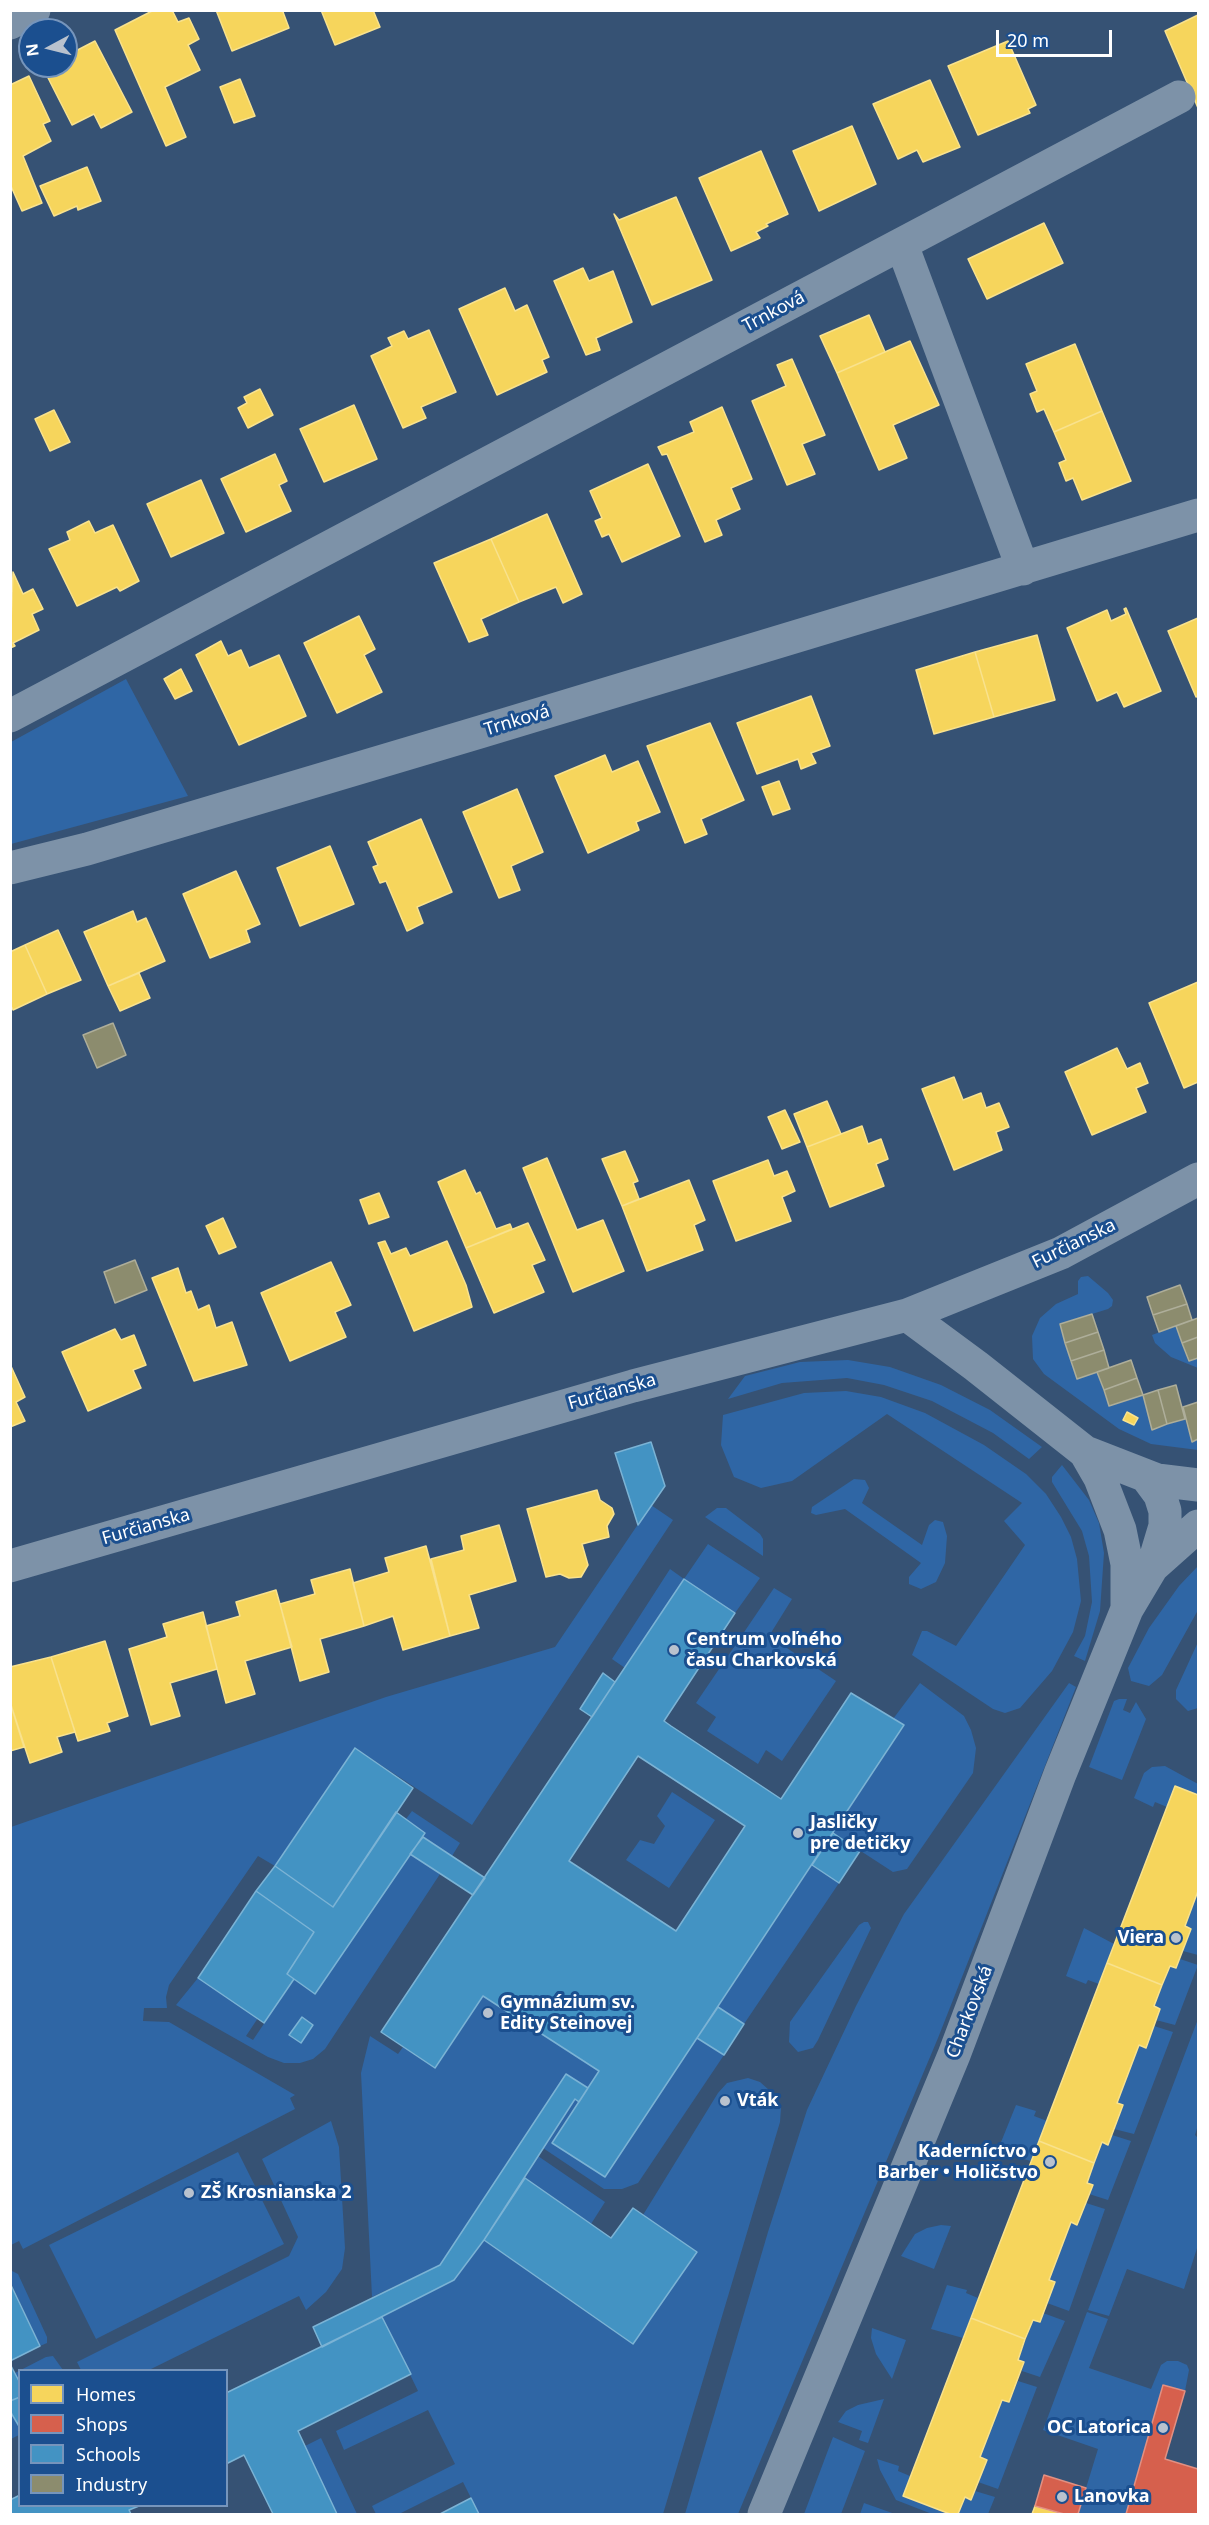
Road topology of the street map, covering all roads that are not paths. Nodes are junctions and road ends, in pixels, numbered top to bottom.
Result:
1 (34, 10) edge
2 (10, 23) edge
3 (1179, 97) dead end
4 (902, 245) junction
5 (1198, 515) edge
6 (1023, 568) junction
7 (10, 716) edge
8 (10, 868) edge
9 (1198, 1179) edge
10 (907, 1315) junction
11 (1085, 1452) junction
12 (1146, 1476) junction
13 (1198, 1485) edge
14 (1114, 1511) junction
15 (1198, 1519) edge
16 (1165, 1526) junction
17 (1198, 1526) edge
18 (10, 1566) edge
19 (1152, 1567) junction
20 (1127, 1609) junction
21 (764, 2514) edge

1 - 2 street
3 - 4 street, Trnková
4 - 6 street
4 - 7 street, Trnková
5 - 6 street, Trnková
6 - 8 street, Trnková
9 - 10 street, Furčianska
10 - 11 street
10 - 18 street, Furčianska
11 - 12 street
11 - 14 street
12 - 13 street
12 - 16 street
14 - 16 street
14 - 20 street
15 - 16 street
16 - 19 street
17 - 19 street, Charkovská
19 - 20 street, Charkovská
20 - 21 street, Charkovská

